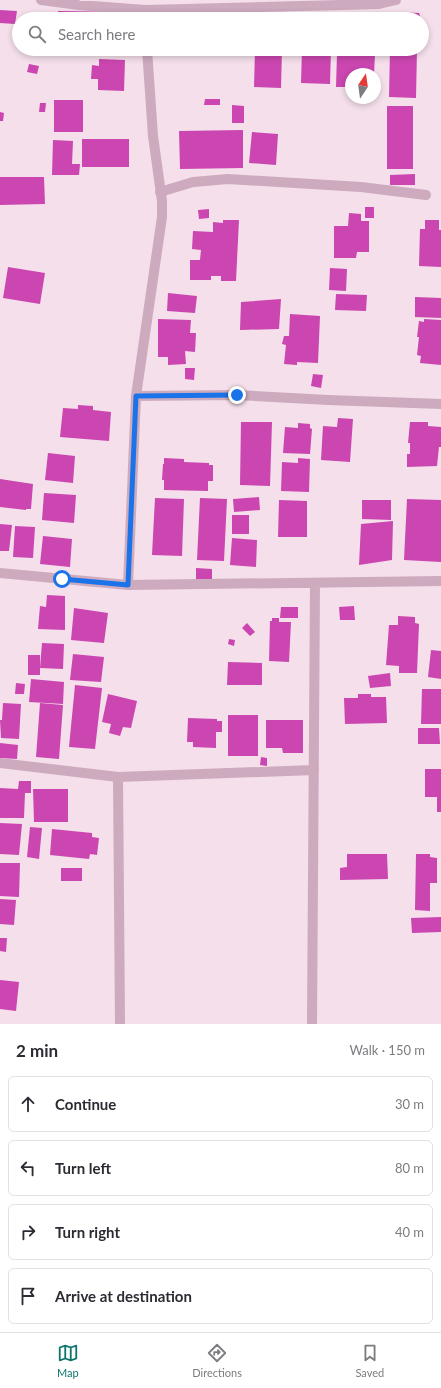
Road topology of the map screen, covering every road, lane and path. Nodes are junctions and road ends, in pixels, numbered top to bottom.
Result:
1 (41, 0) edge
2 (396, 0) edge
3 (79, 2) edge
4 (134, 12) edge
5 (192, 12) edge
6 (147, 56) edge
7 (160, 192) junction
8 (426, 195) dead end
9 (136, 396) junction
10 (441, 404) edge
11 (0, 573) edge
12 (441, 581) edge
13 (315, 583) junction
14 (128, 585) junction
15 (0, 763) edge
16 (314, 770) junction
17 (118, 777) junction
18 (120, 1024) edge
19 (312, 1024) edge

1 - 3 street
2 - 5 street
3 - 4 street
6 - 7 street
7 - 8 street
7 - 9 street
9 - 10 street
9 - 14 street
11 - 14 street
12 - 13 street
13 - 14 street
13 - 16 street
15 - 17 street
16 - 17 street
16 - 19 street
17 - 18 street

